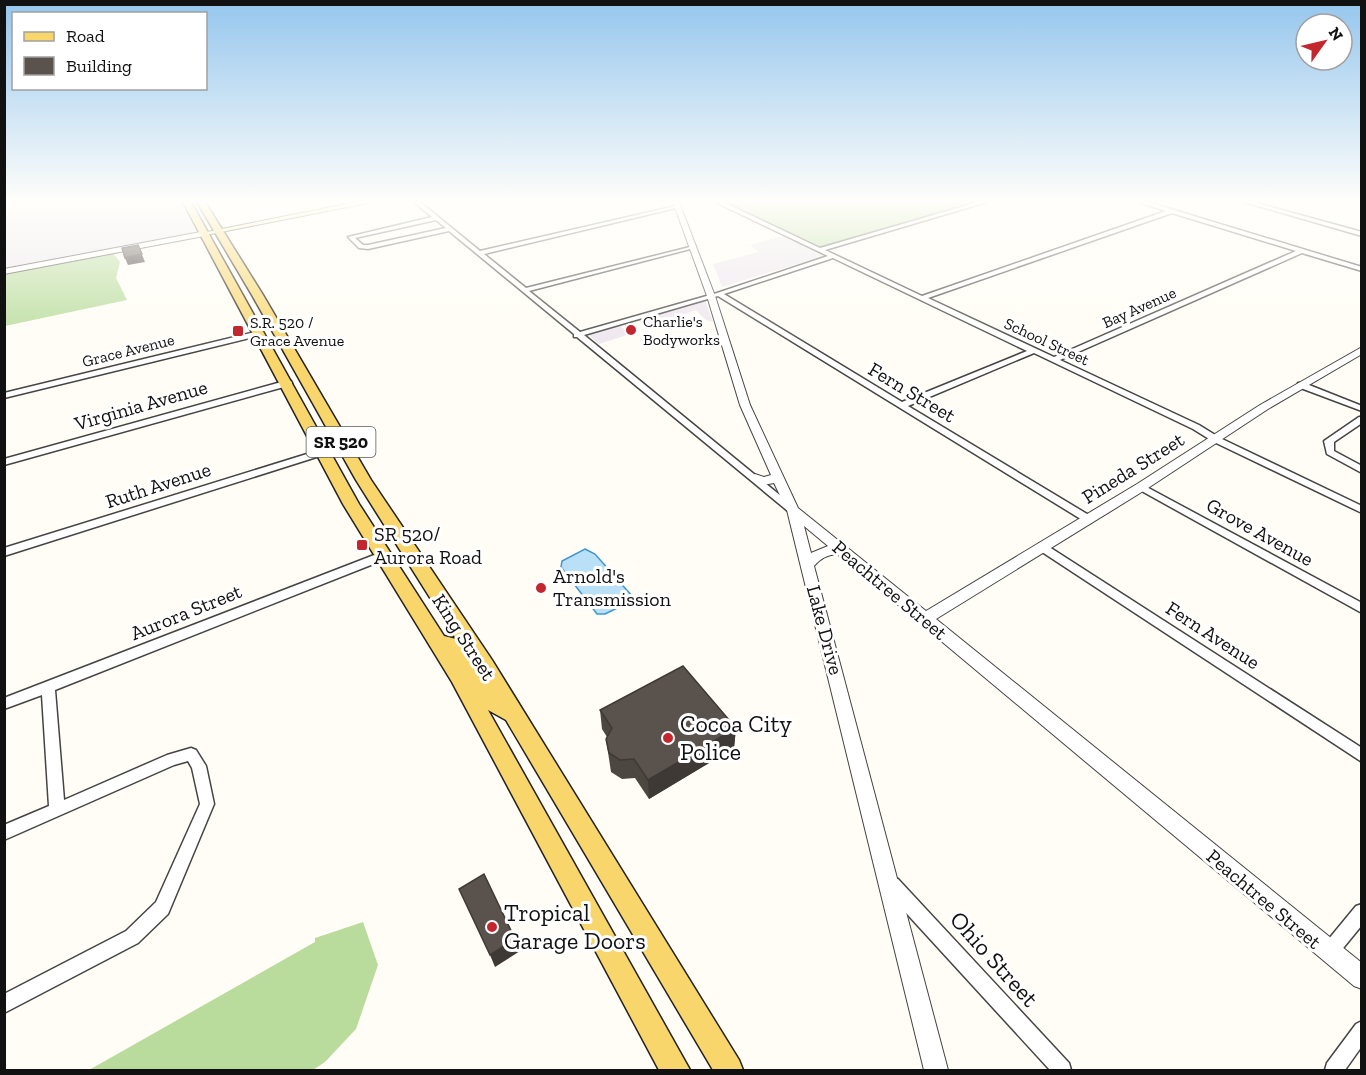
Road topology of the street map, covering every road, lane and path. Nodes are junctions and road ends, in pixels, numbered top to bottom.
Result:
1 (107, 252) edge
2 (216, 252) edge
3 (231, 252) edge
4 (479, 252) edge
5 (672, 252) edge
6 (695, 252) edge
7 (824, 252) edge
8 (1054, 252) edge
9 (1298, 252) edge
10 (1305, 252) edge
11 (834, 256) junction
12 (1362, 269) edge
13 (4, 272) edge
14 (524, 290) junction
15 (717, 298) junction
16 (922, 298) junction
17 (257, 328) junction
18 (577, 334) junction
19 (1362, 350) edge
20 (1033, 351) junction
21 (1054, 360) junction
22 (304, 378) junction
23 (288, 383) junction
24 (1301, 385) junction
25 (4, 396) edge
26 (903, 405) junction
27 (1362, 409) edge
28 (1362, 419) edge
29 (1217, 440) junction
30 (323, 452) junction
31 (347, 453) junction
32 (4, 462) edge
33 (1362, 470) edge
34 (777, 474) junction
35 (755, 478) junction
36 (1141, 488) junction
37 (793, 510) junction
38 (1362, 510) edge
39 (1088, 519) junction
40 (1043, 547) junction
41 (841, 549) junction
42 (4, 552) edge
43 (382, 556) junction
44 (808, 565) junction
45 (444, 606) junction
46 (1362, 609) edge
47 (925, 619) junction
48 (436, 642) junction
49 (48, 687) junction
50 (4, 704) edge
51 (512, 713) junction
52 (1362, 756) edge
53 (57, 810) junction
54 (4, 833) edge
55 (890, 882) junction
56 (1362, 912) edge
57 (1329, 952) junction
58 (1362, 978) edge
59 (4, 1004) edge
60 (1362, 1030) edge
61 (675, 1071) edge
62 (729, 1071) edge
63 (936, 1071) edge
64 (1062, 1071) edge
65 (1334, 1071) edge

1 - 13 street
2 - 17 main road, King Street / SR 520
3 - 22 main road, King Street / SR 520
4 - 14 street, Peachtree Street
5 - 14 street
6 - 15 street, Lake Drive
7 - 11 street, School Street
8 - 16 street
9 - 21 street, Bay Avenue
10 - 12 street
11 - 15 street
11 - 16 street, School Street
14 - 18 street, Peachtree Street
15 - 18 street
15 - 26 street, Fern Street
15 - 34 street, Lake Drive
16 - 20 street, School Street
17 - 22 main road
17 - 23 main road, King Street / SR 520
17 - 25 street, Grace Avenue
18 - 35 street, Peachtree Street
19 - 24 street, Pineda Street
20 - 21 street, School Street
20 - 26 street
21 - 29 street, School Street
22 - 31 main road, King Street / SR 520
23 - 30 main road, King Street / SR 520
23 - 31 main road
23 - 32 street, Virginia Avenue
24 - 27 street
24 - 29 street, Pineda Street
26 - 39 street, Fern Street
28 - 33 street
29 - 36 street, Pineda Street
29 - 38 street, School Street
30 - 42 street, Ruth Avenue
30 - 43 main road, King Street / SR 520
31 - 45 main road, King Street / SR 520
34 - 35 street
34 - 37 street, Lake Drive
35 - 37 street, Peachtree Street
36 - 39 street, Pineda Street
36 - 46 street, Grove Avenue
37 - 41 street, Peachtree Street
37 - 44 street, Lake Drive
39 - 40 street, Pineda Street
40 - 47 street, Pineda Street
40 - 52 street, Fern Avenue
41 - 44 street
41 - 47 street, Peachtree Street
43 - 45 main road
43 - 48 main road, King Street / SR 520
43 - 49 street, Aurora Street
44 - 55 street, Lake Drive
45 - 51 main road, King Street / SR 520
47 - 57 street, Peachtree Street
48 - 51 main road
48 - 61 main road, King Street / SR 520
49 - 50 street, Aurora Street
49 - 53 street
51 - 62 main road, King Street / SR 520
53 - 54 street
53 - 59 street
55 - 63 street, Lake Drive
55 - 64 street, Ohio Street
56 - 57 street
57 - 58 street, Peachtree Street
60 - 65 street

